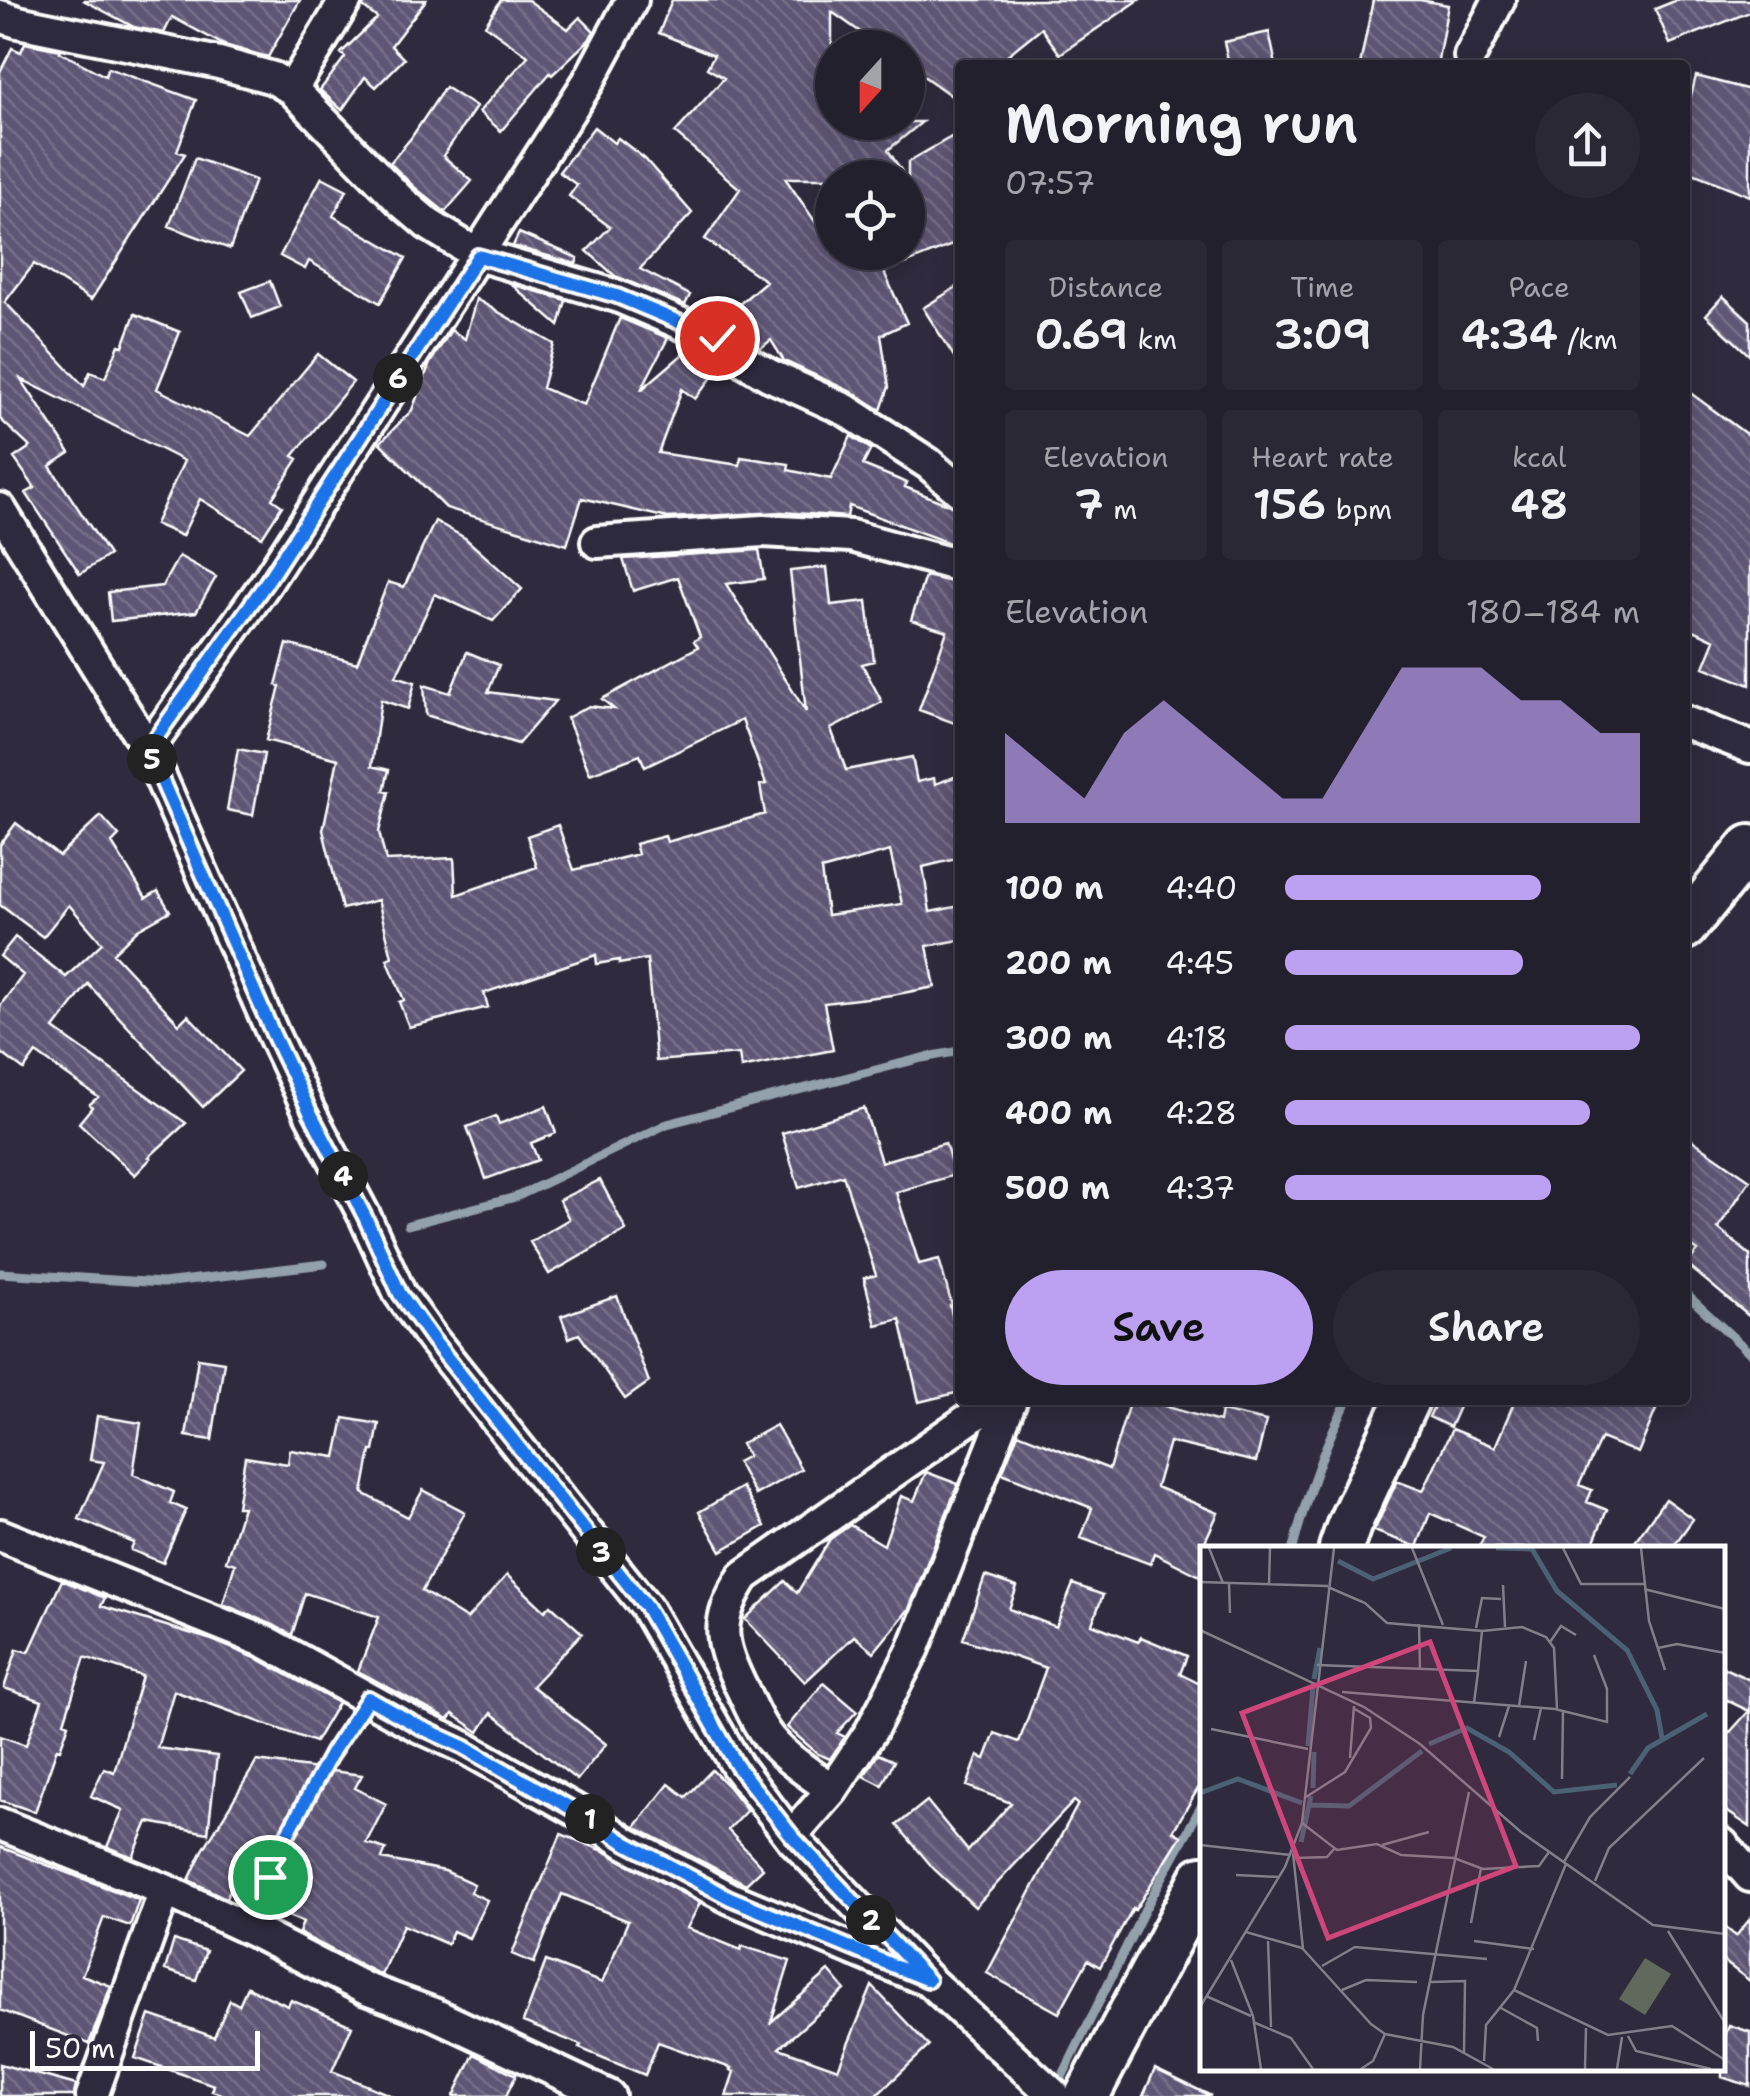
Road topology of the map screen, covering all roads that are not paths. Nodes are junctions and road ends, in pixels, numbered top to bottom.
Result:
1 (346, 0) edge
2 (632, 0) edge
3 (1499, 0) edge
4 (0, 16) edge
5 (1470, 56) dead end
6 (292, 89) junction
7 (478, 256) junction
8 (955, 487) edge
9 (0, 509) edge
10 (598, 542) dead end
11 (955, 565) edge
12 (1690, 724) edge
13 (1750, 747) edge
14 (148, 749) junction
15 (1750, 847) edge
16 (1690, 921) edge
17 (989, 1405) edge
18 (1008, 1405) edge
19 (1405, 1405) edge
20 (0, 1534) edge
21 (1342, 1546) edge
22 (832, 1790) junction
23 (0, 1824) edge
24 (792, 1836) junction
25 (1725, 1847) edge
26 (1750, 1876) edge
27 (1200, 1882) edge
28 (165, 1890) junction
29 (928, 1980) junction
30 (92, 2096) edge
31 (609, 2096) edge
32 (1056, 2096) edge
33 (1087, 2096) edge

1 - 6 street
2 - 7 street
3 - 5 street
4 - 6 street
6 - 7 street
7 - 8 street
7 - 14 street
9 - 14 street
10 - 11 street
12 - 13 street
14 - 24 street
15 - 16 street
17 - 22 street
18 - 22 street
19 - 21 street
20 - 29 street
22 - 24 street
23 - 28 street
24 - 29 street
25 - 26 street
27 - 33 street
28 - 30 street
28 - 31 street
29 - 32 street

